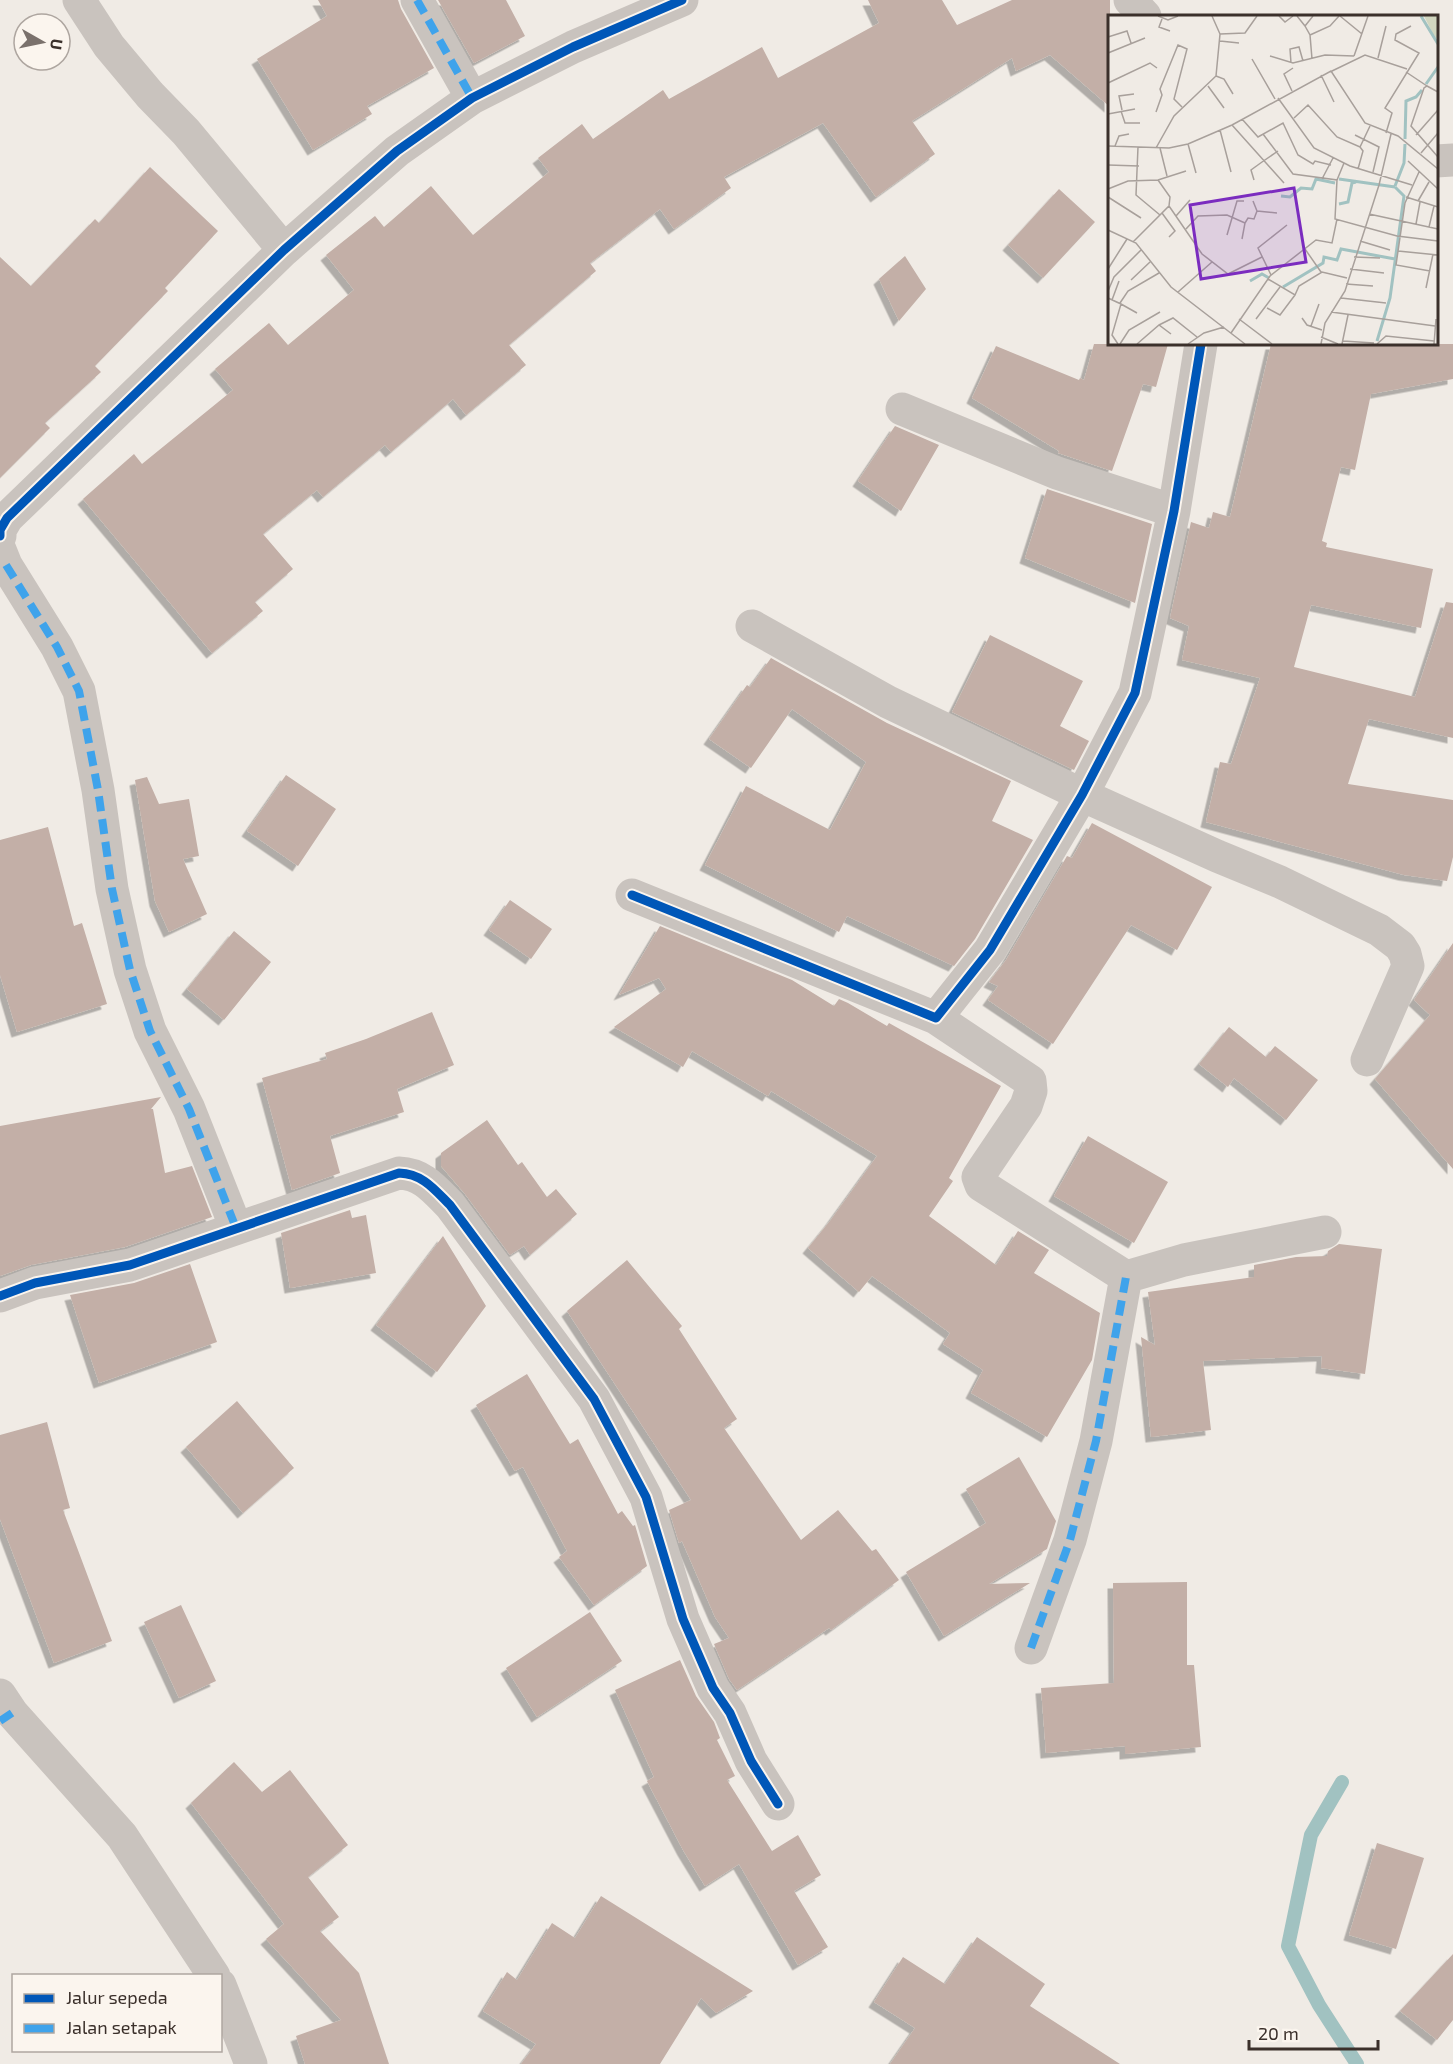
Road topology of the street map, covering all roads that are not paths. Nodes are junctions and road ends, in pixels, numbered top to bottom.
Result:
1 (79, 0) edge
2 (417, 0) edge
3 (682, 0) edge
4 (1130, 0) edge
5 (1144, 15) edge
6 (472, 98) junction
7 (1453, 160) edge
8 (1438, 161) edge
9 (284, 250) junction
10 (1201, 345) edge
11 (902, 409) dead end
12 (1174, 511) junction
13 (0, 536) edge
14 (0, 550) edge
15 (752, 626) dead end
16 (1082, 795) junction
17 (632, 895) dead end
18 (936, 1018) junction
19 (1367, 1060) dead end
20 (236, 1228) junction
21 (1325, 1232) dead end
22 (1126, 1277) junction
23 (0, 1296) edge
24 (1031, 1648) dead end
25 (0, 1695) edge
26 (778, 1804) dead end
27 (213, 1974) edge
28 (222, 1989) edge
29 (250, 2064) edge

1 - 9 street
2 - 6 street
3 - 6 street
4 - 5 street
6 - 9 street
7 - 8 street
9 - 13 street
10 - 12 street
11 - 12 street
12 - 16 street
14 - 20 street
15 - 16 street
16 - 18 street
16 - 19 street
17 - 18 street
18 - 22 street
20 - 23 street
20 - 26 street
21 - 22 street
22 - 24 street
25 - 27 street
28 - 29 street

